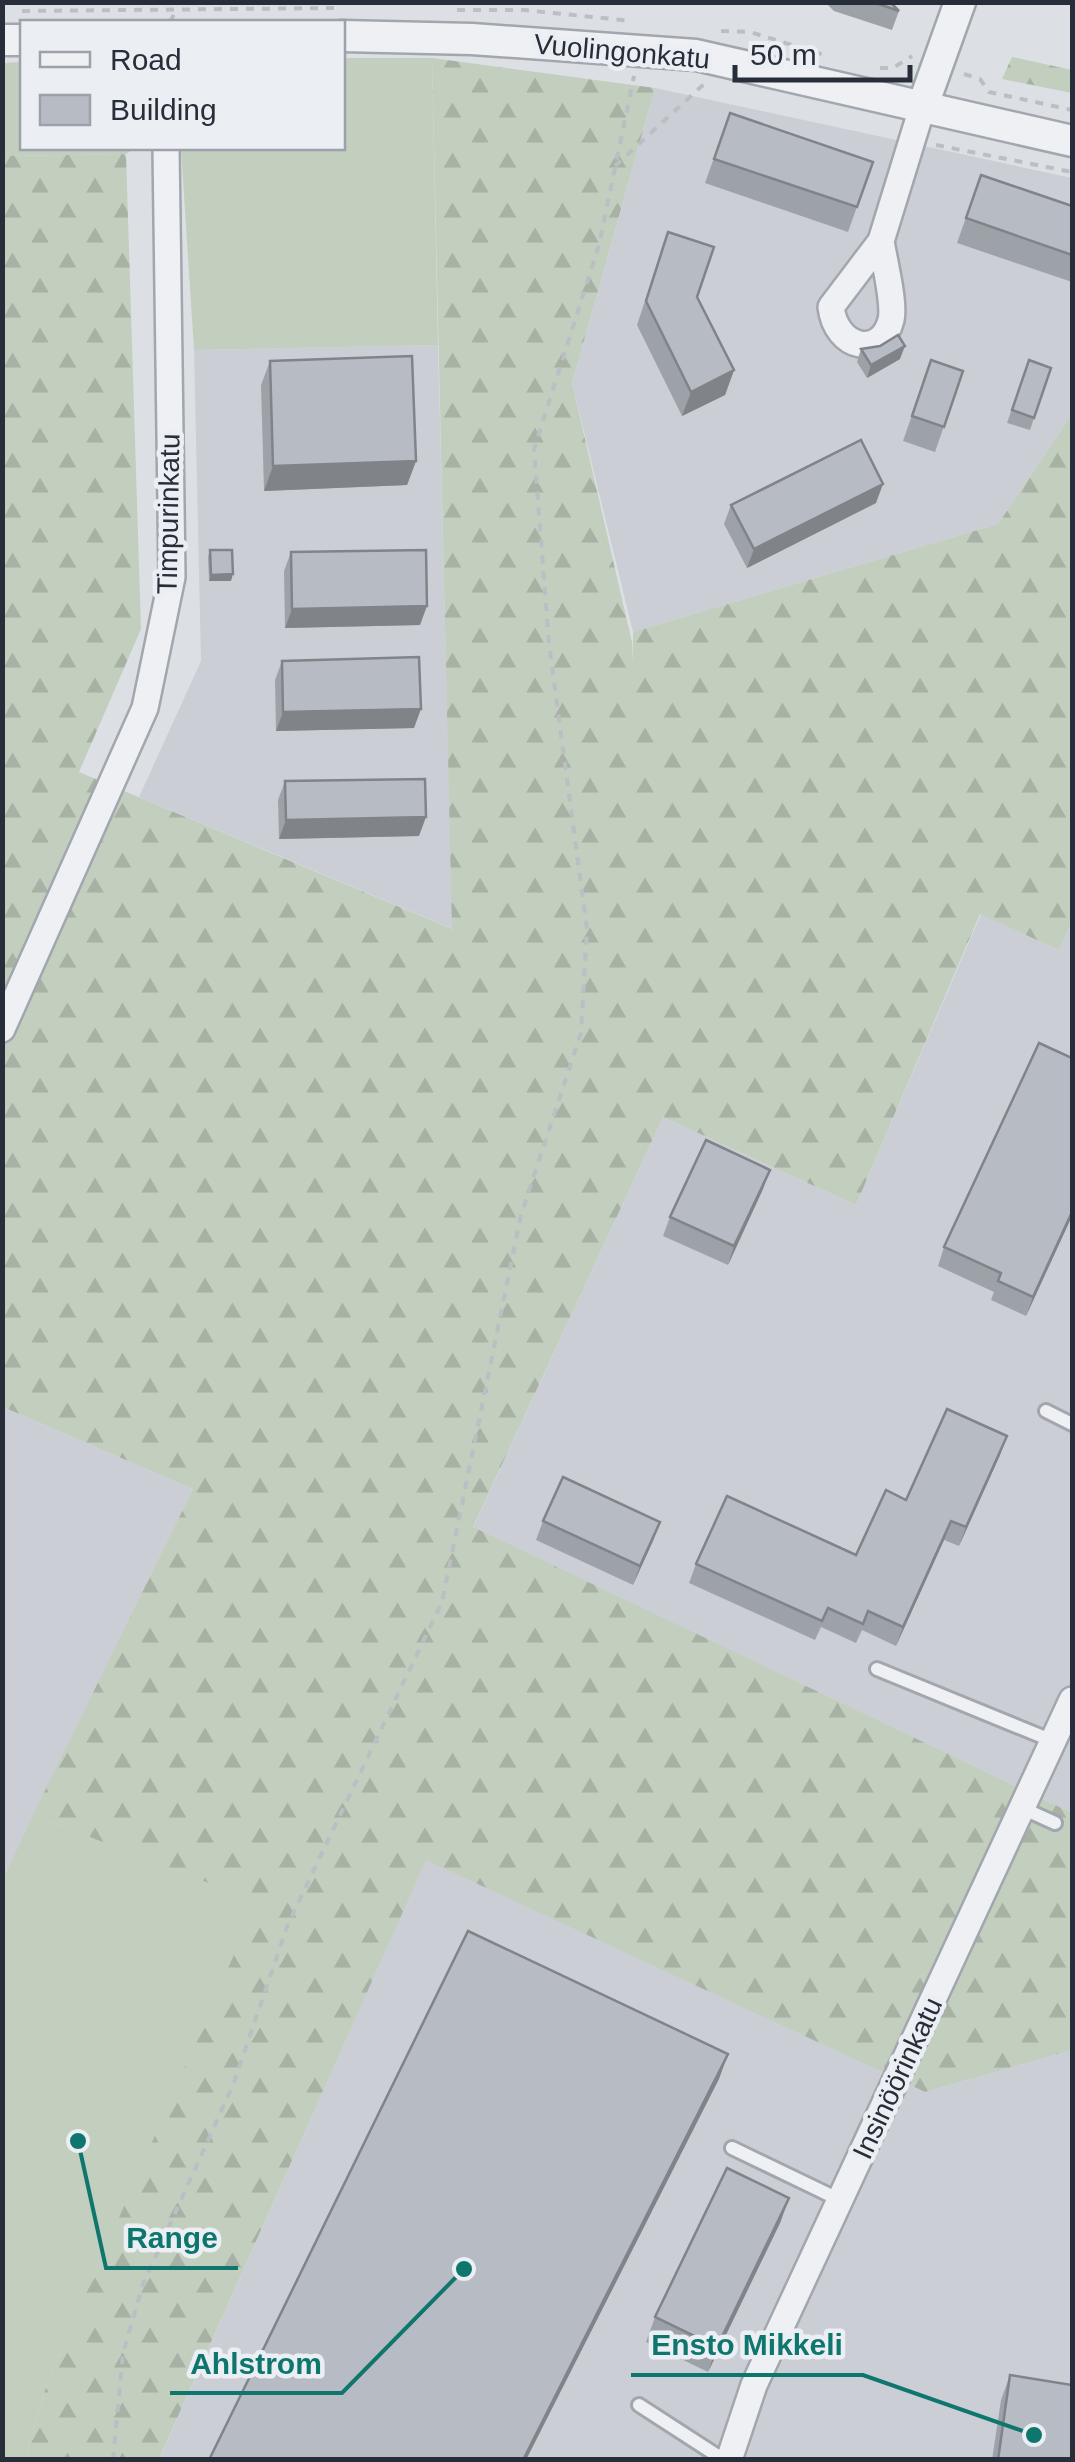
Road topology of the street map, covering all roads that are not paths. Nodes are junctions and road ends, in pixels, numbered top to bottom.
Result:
1 (960, 2) edge
2 (345, 36) edge
3 (922, 108) junction
4 (1072, 141) edge
5 (166, 150) edge
6 (881, 241) dead end
7 (2, 1029) edge
8 (1046, 1411) dead end
9 (1072, 1424) edge
10 (876, 1670) dead end
11 (1072, 1700) edge
12 (1053, 1741) junction
13 (1022, 1808) junction
14 (1055, 1822) dead end
15 (732, 2148) dead end
16 (840, 2200) junction
17 (639, 2404) dead end
18 (727, 2460) edge

1 - 3 street
2 - 3 street, Vuolingonkatu
3 - 4 street, Vuolingonkatu
3 - 6 street
5 - 7 street, Timpurinkatu
8 - 9 lane
10 - 12 lane
11 - 12 street, Insinöörinkatu
12 - 13 street, Insinöörinkatu
13 - 14 lane
13 - 16 street, Insinöörinkatu
15 - 16 lane
16 - 18 street, Insinöörinkatu
17 - 18 lane

